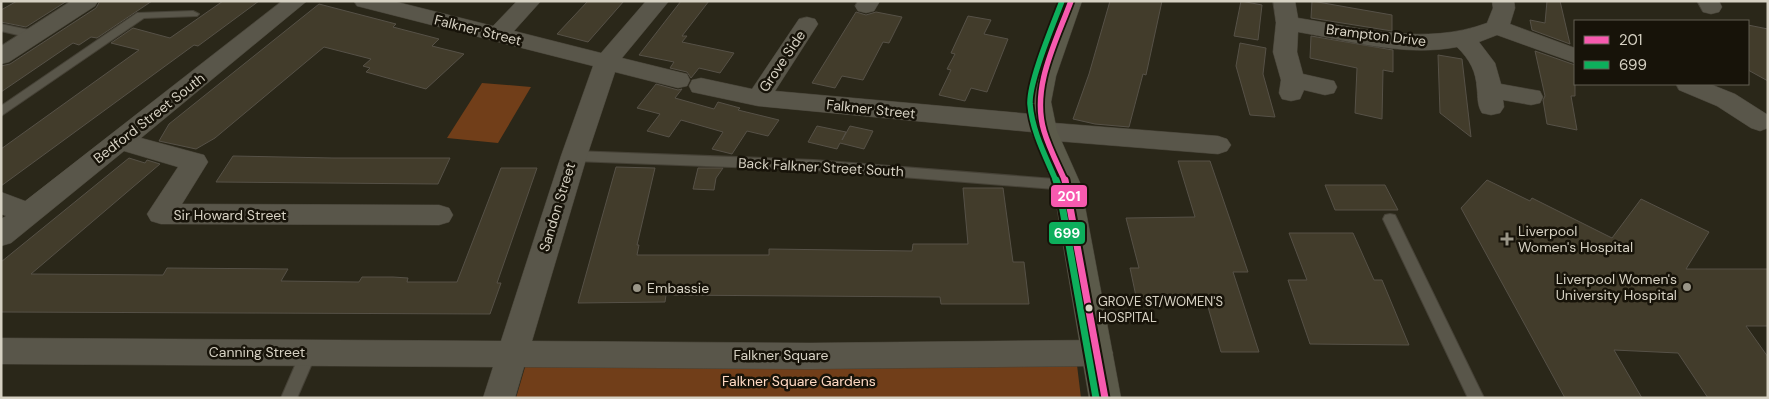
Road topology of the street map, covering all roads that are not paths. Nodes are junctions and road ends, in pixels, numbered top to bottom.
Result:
1 (87, 1) edge
2 (296, 1) edge
3 (365, 1) edge
4 (530, 1) edge
5 (658, 1) edge
6 (1071, 1) edge
7 (1502, 1) edge
8 (397, 5) edge
9 (1286, 12) edge
10 (193, 14) dead end
11 (807, 24) dead end
12 (1, 27) edge
13 (1497, 27) junction
14 (35, 35) junction
15 (496, 35) junction
16 (1464, 40) junction
17 (1574, 56) edge
18 (1, 57) edge
19 (606, 62) junction
20 (1692, 85) edge
21 (1326, 87) dead end
22 (1532, 97) dead end
23 (758, 98) junction
24 (1, 112) edge
25 (1764, 125) edge
26 (1043, 128) junction
27 (120, 141) junction
28 (1218, 145) dead end
29 (574, 156) junction
30 (1067, 185) junction
31 (1, 202) edge
32 (28, 214) junction
33 (439, 216) dead end
34 (1390, 219) dead end
35 (1, 235) edge
36 (1, 351) edge
37 (309, 352) junction
38 (512, 353) junction
39 (1097, 353) junction
40 (289, 398) edge
41 (499, 398) edge
42 (1105, 398) edge
43 (1476, 398) edge

1 - 14 street
2 - 27 street, Bedford Street South
3 - 8 street, Falkner Street
4 - 15 street
5 - 19 street
6 - 26 main road
7 - 13 street
8 - 15 street, Falkner Street
9 - 16 street, Brampton Drive
9 - 21 street, Brampton Drive
10 - 24 lane
11 - 23 street, Grove Side
12 - 14 lane
13 - 16 street, Brampton Drive
13 - 17 street
14 - 18 street
15 - 19 street, Falkner Street
16 - 22 street
19 - 23 street, Falkner Street
19 - 29 street, Sandon Street
20 - 25 street
23 - 26 street, Falkner Street
26 - 28 street, Falkner Street
26 - 30 main road
27 - 32 street, Bedford Street South
27 - 33 street, Sir Howard Street
29 - 30 lane, Back Falkner Street South
29 - 38 street, Sandon Street
30 - 39 main road
31 - 32 street
32 - 35 street, Bedford Street South
34 - 43 lane
36 - 37 street, Canning Street
37 - 38 street, Canning Street
37 - 40 lane
38 - 39 street, Falkner Square
38 - 41 street
39 - 42 main road

